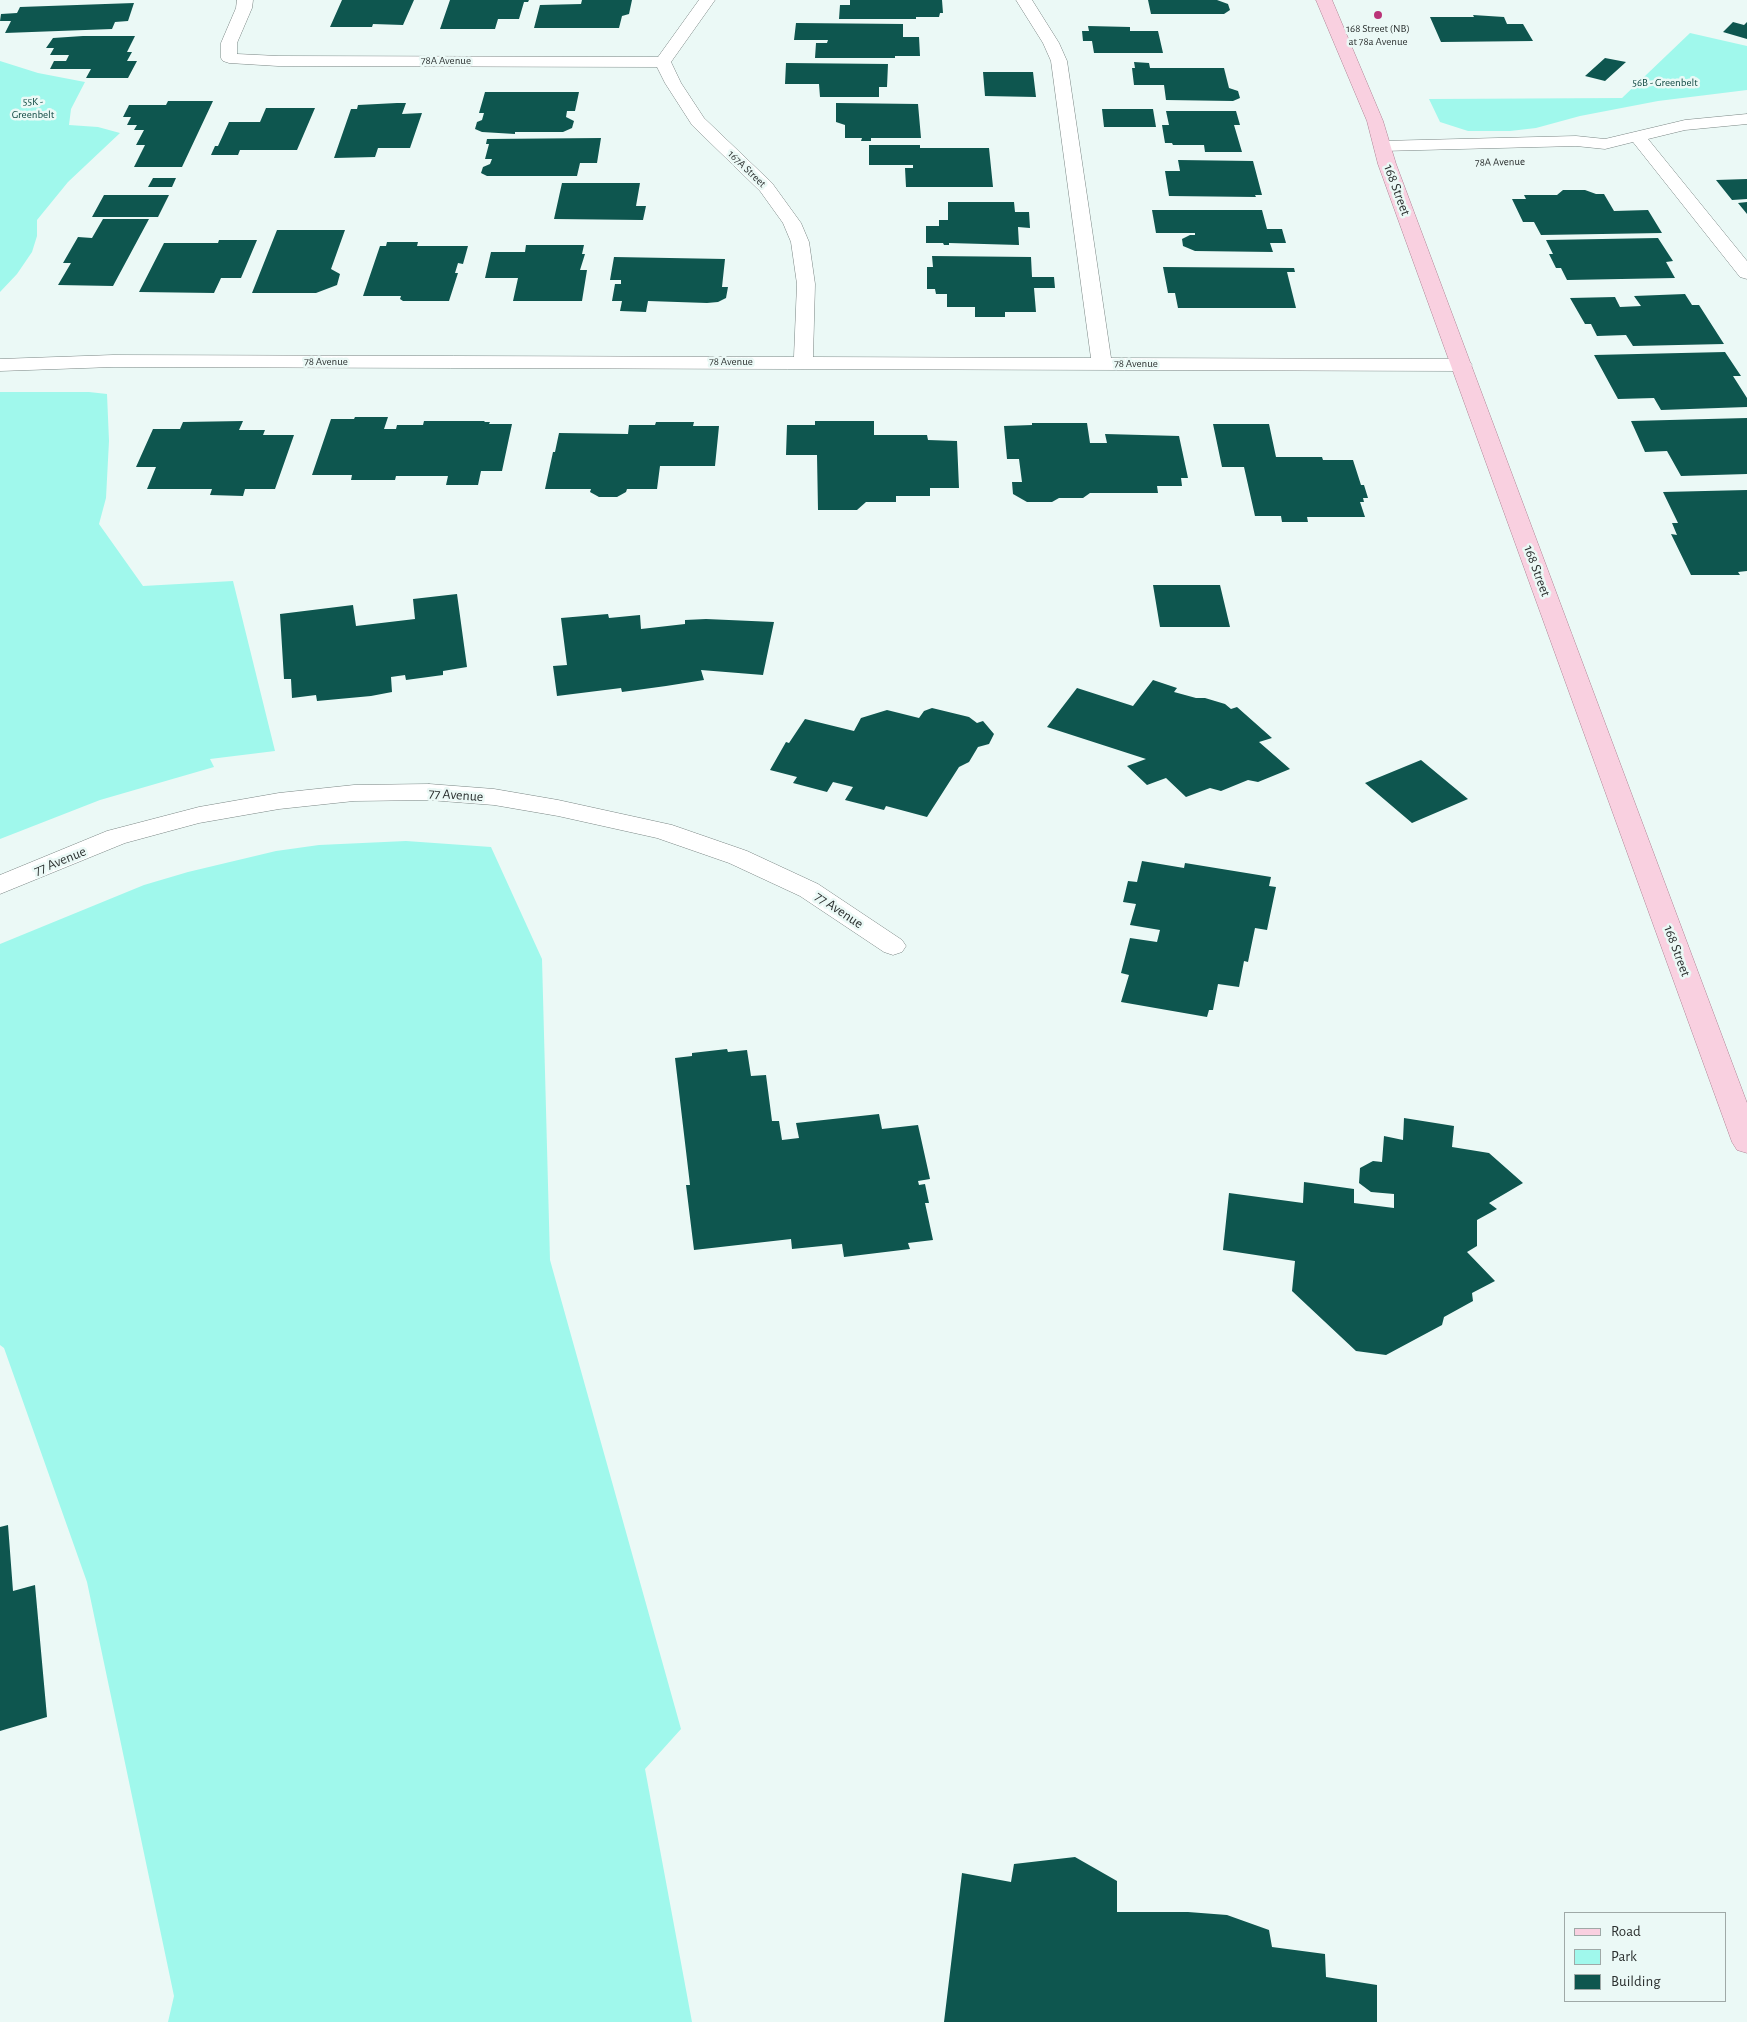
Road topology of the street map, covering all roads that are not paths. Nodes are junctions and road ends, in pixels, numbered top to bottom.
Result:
1 (245, 0) edge
2 (707, 0) edge
3 (1024, 0) edge
4 (1324, 0) edge
5 (663, 62) junction
6 (1747, 118) edge
7 (1637, 136) junction
8 (1605, 144) junction
9 (1385, 155) junction
10 (1582, 158) dead end
11 (1407, 164) dead end
12 (1747, 273) edge
13 (803, 362) junction
14 (1102, 364) junction
15 (0, 365) edge
16 (1462, 365) junction
17 (0, 885) edge
18 (893, 946) dead end
19 (1747, 1142) edge

1 - 5 street, 78A Avenue
2 - 5 street
3 - 14 street
4 - 9 main road, 168 Street
5 - 13 street, 167A Street
6 - 7 street, 78A Avenue
7 - 8 street, 78A Avenue
7 - 12 street
8 - 9 street, 78A Avenue
8 - 10 street, 78A Avenue
9 - 11 street
9 - 16 main road, 168 Street
13 - 14 street, 78 Avenue
13 - 15 street, 78 Avenue
14 - 16 street, 78 Avenue
16 - 19 main road, 168 Street
17 - 18 street, 77 Avenue

